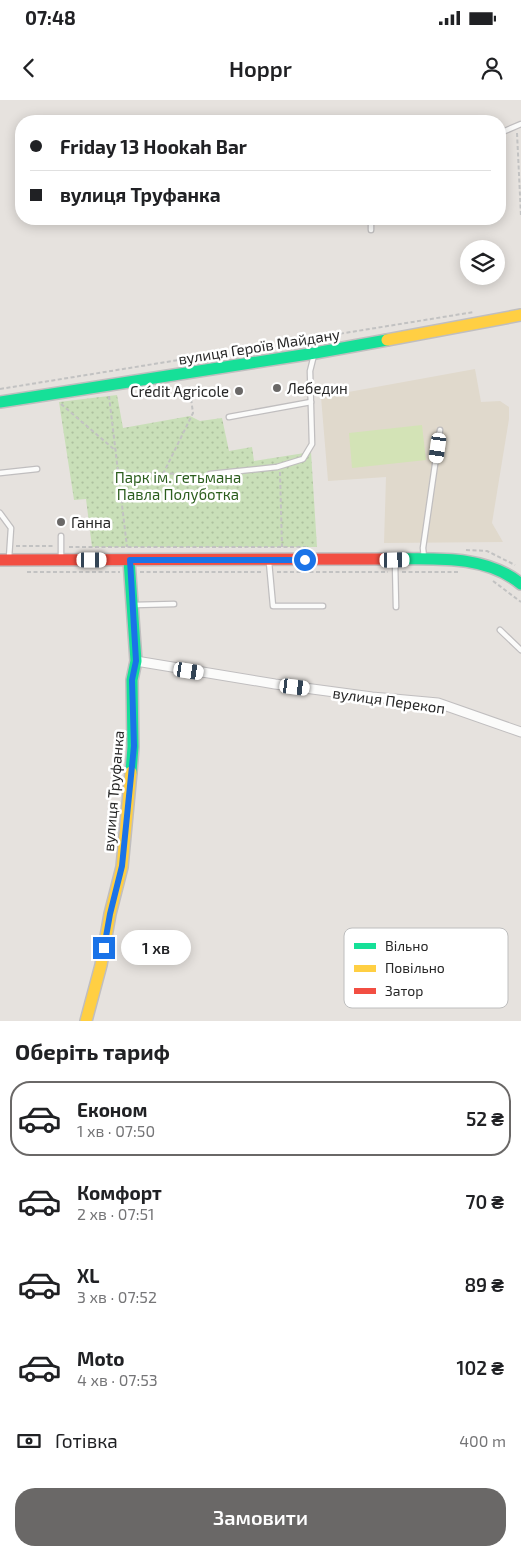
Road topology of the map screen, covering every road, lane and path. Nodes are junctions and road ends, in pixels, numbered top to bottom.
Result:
1 (519, 125) edge
2 (506, 130) edge
3 (521, 216) edge
4 (371, 225) edge
5 (371, 230) dead end
6 (480, 311) dead end
7 (521, 315) edge
8 (315, 353) junction
9 (188, 382) dead end
10 (0, 390) edge
11 (109, 396) dead end
12 (0, 402) edge
13 (59, 402) dead end
14 (311, 402) junction
15 (229, 417) dead end
16 (440, 430) dead end
17 (116, 451) junction
18 (279, 467) junction
19 (37, 469) dead end
20 (118, 473) junction
21 (0, 474) edge
22 (162, 474) junction
23 (210, 474) joint
24 (0, 512) edge
25 (61, 536) dead end
26 (127, 547) dead end
27 (282, 547) dead end
28 (5, 560) edge
29 (61, 560) junction
30 (130, 560) junction
31 (395, 560) junction
32 (424, 560) junction
33 (269, 566) junction
34 (19, 572) dead end
35 (130, 572) junction
36 (395, 572) junction
37 (462, 572) dead end
38 (490, 578) dead end
39 (521, 584) edge
40 (521, 602) edge
41 (174, 604) dead end
42 (132, 605) junction
43 (323, 606) dead end
44 (396, 607) dead end
45 (500, 630) dead end
46 (521, 650) edge
47 (136, 661) junction
48 (521, 732) edge
49 (86, 1021) edge

1 - 2 lane
1 - 3 path
4 - 5 lane
6 - 10 path
7 - 8 main road, вулиця Героїв Майдану
8 - 12 main road, вулиця Героїв Майдану
8 - 14 lane
9 - 22 path
11 - 17 path
13 - 17 path
14 - 15 lane
14 - 18 lane
16 - 32 lane
17 - 20 path
18 - 23 lane
18 - 27 path
19 - 21 lane
20 - 22 path
20 - 26 path
22 - 23 path
24 - 28 lane
25 - 29 lane
28 - 29 main road
29 - 30 main road
30 - 33 main road
30 - 35 main road, вулиця Труфанка
31 - 32 main road
31 - 33 main road
31 - 36 lane
32 - 39 main road
33 - 35 path
33 - 36 path
33 - 43 lane
34 - 35 path
35 - 42 main road, вулиця Труфанка
36 - 37 path
36 - 44 lane
38 - 40 path
41 - 42 lane
42 - 47 main road, вулиця Труфанка
45 - 46 lane
47 - 48 street, вулиця Перекоп
47 - 49 main road, вулиця Труфанка

